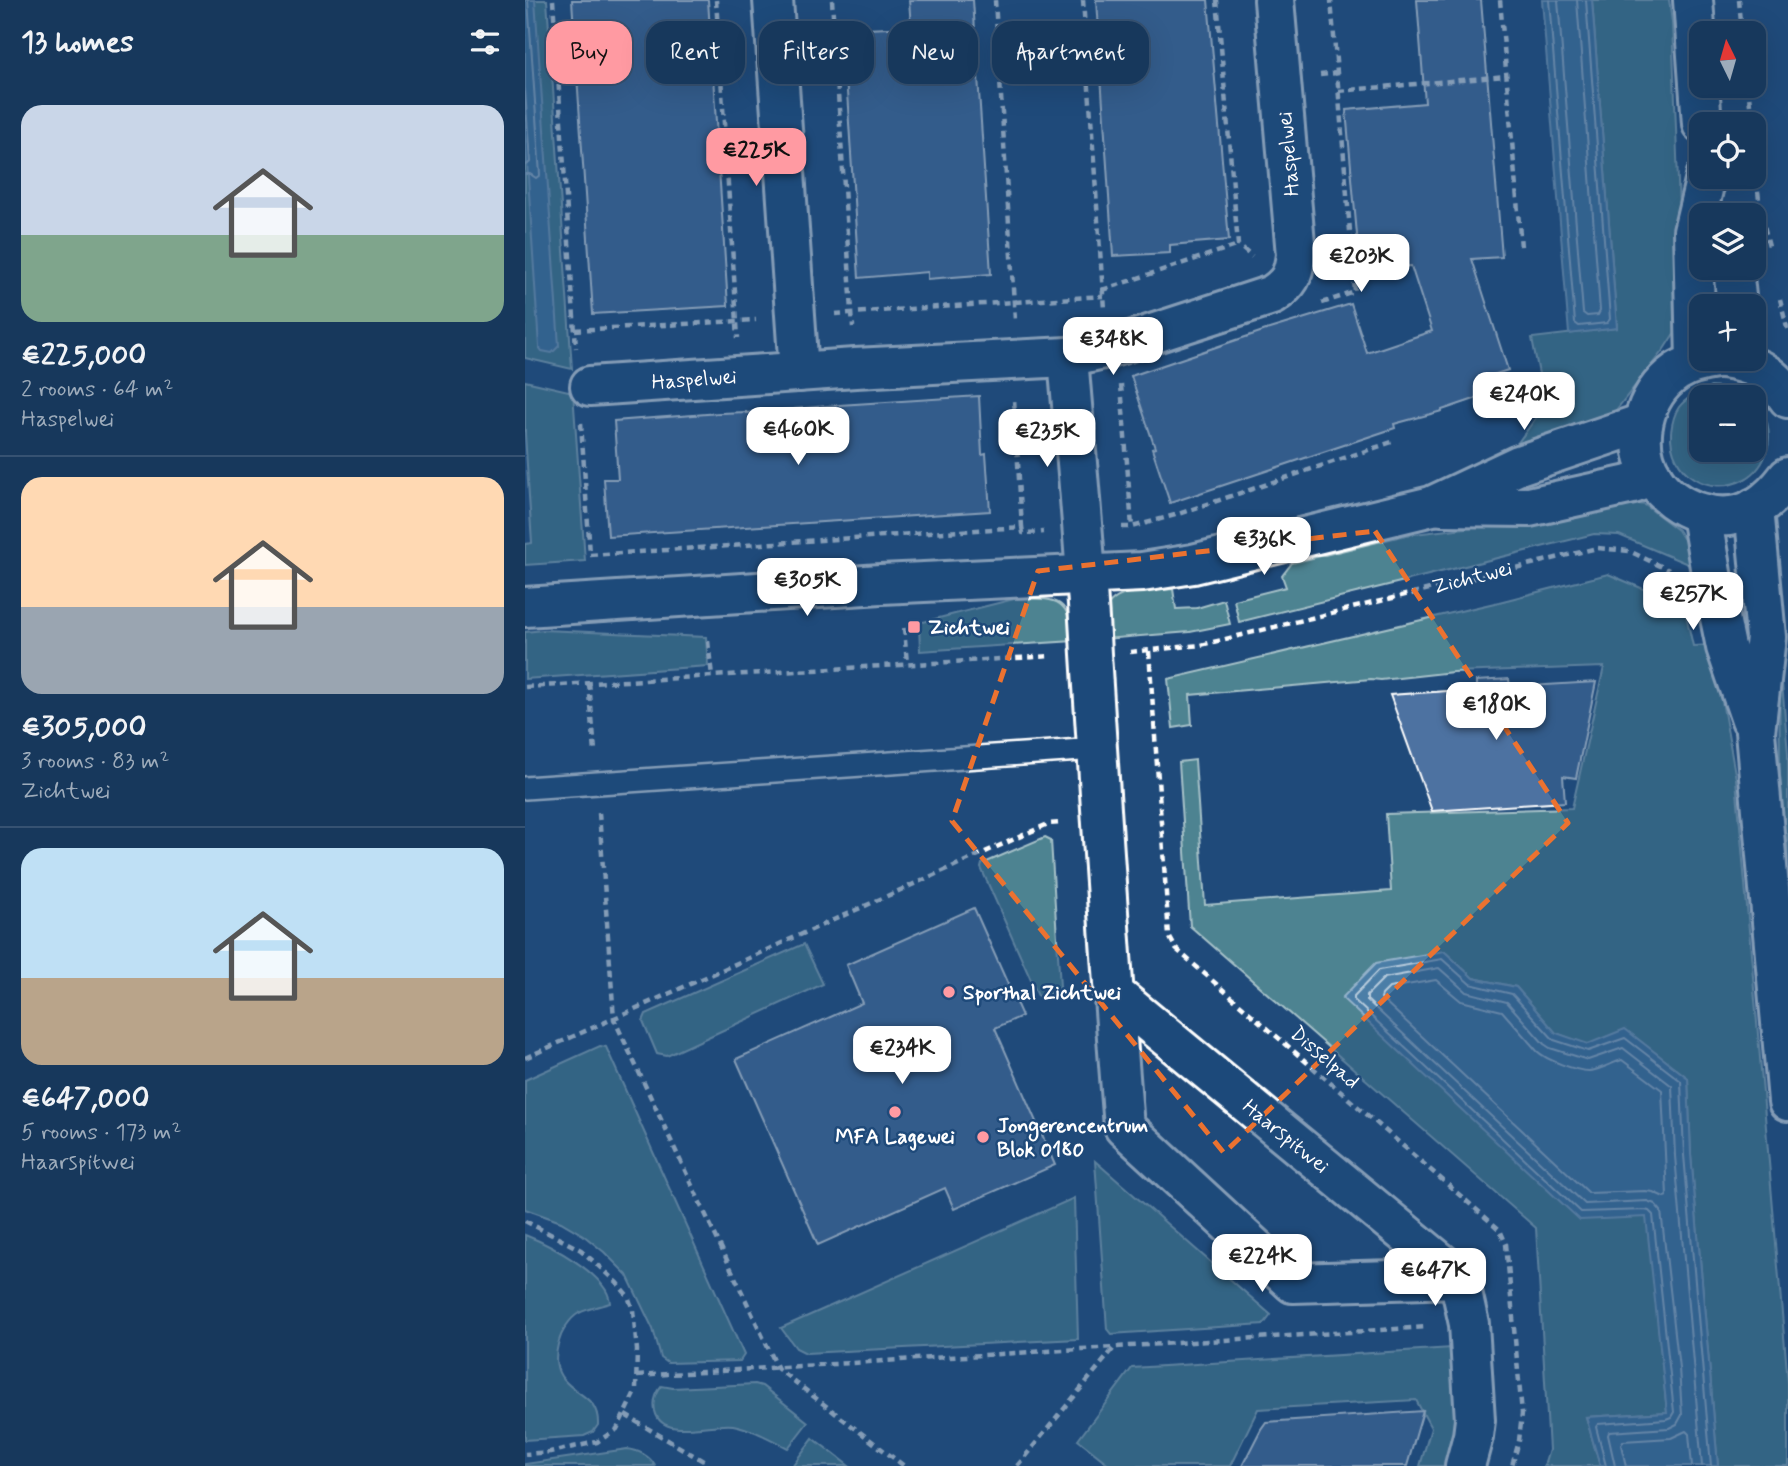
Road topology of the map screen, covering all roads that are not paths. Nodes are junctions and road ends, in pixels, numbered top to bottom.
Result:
1 (773, 0) edge
2 (1274, 0) edge
3 (1693, 0) edge
4 (1701, 112) edge
5 (1703, 189) edge
6 (1708, 294) edge
7 (1068, 357) junction
8 (1689, 369) edge
9 (1761, 371) edge
10 (799, 372) junction
11 (582, 384) road end
12 (1788, 398) edge
13 (1643, 423) junction
14 (1652, 477) junction
15 (1788, 477) edge
16 (1432, 506) junction
17 (1755, 508) junction
18 (1701, 514) junction
19 (1086, 575) junction
20 (525, 607) edge
21 (1755, 732) junction
22 (1096, 749) junction
23 (525, 788) edge
24 (1112, 993) junction
25 (1788, 1101) edge
26 (1459, 1278) junction
27 (1465, 1466) edge

1 - 10 street
2 - 7 street, Haspelwei
3 - 4 street
5 - 6 street
7 - 10 street, Haspelwei
7 - 19 street
8 - 13 street
9 - 12 street
10 - 11 street, Haspelwei
13 - 14 street
13 - 16 street
14 - 16 street
14 - 18 street
15 - 17 street
16 - 19 street
17 - 18 street
17 - 21 street
18 - 21 street
19 - 20 street
19 - 22 street
21 - 25 street
22 - 23 lane
22 - 24 street
24 - 26 street, Haarspitwei
24 - 26 street
26 - 27 street

